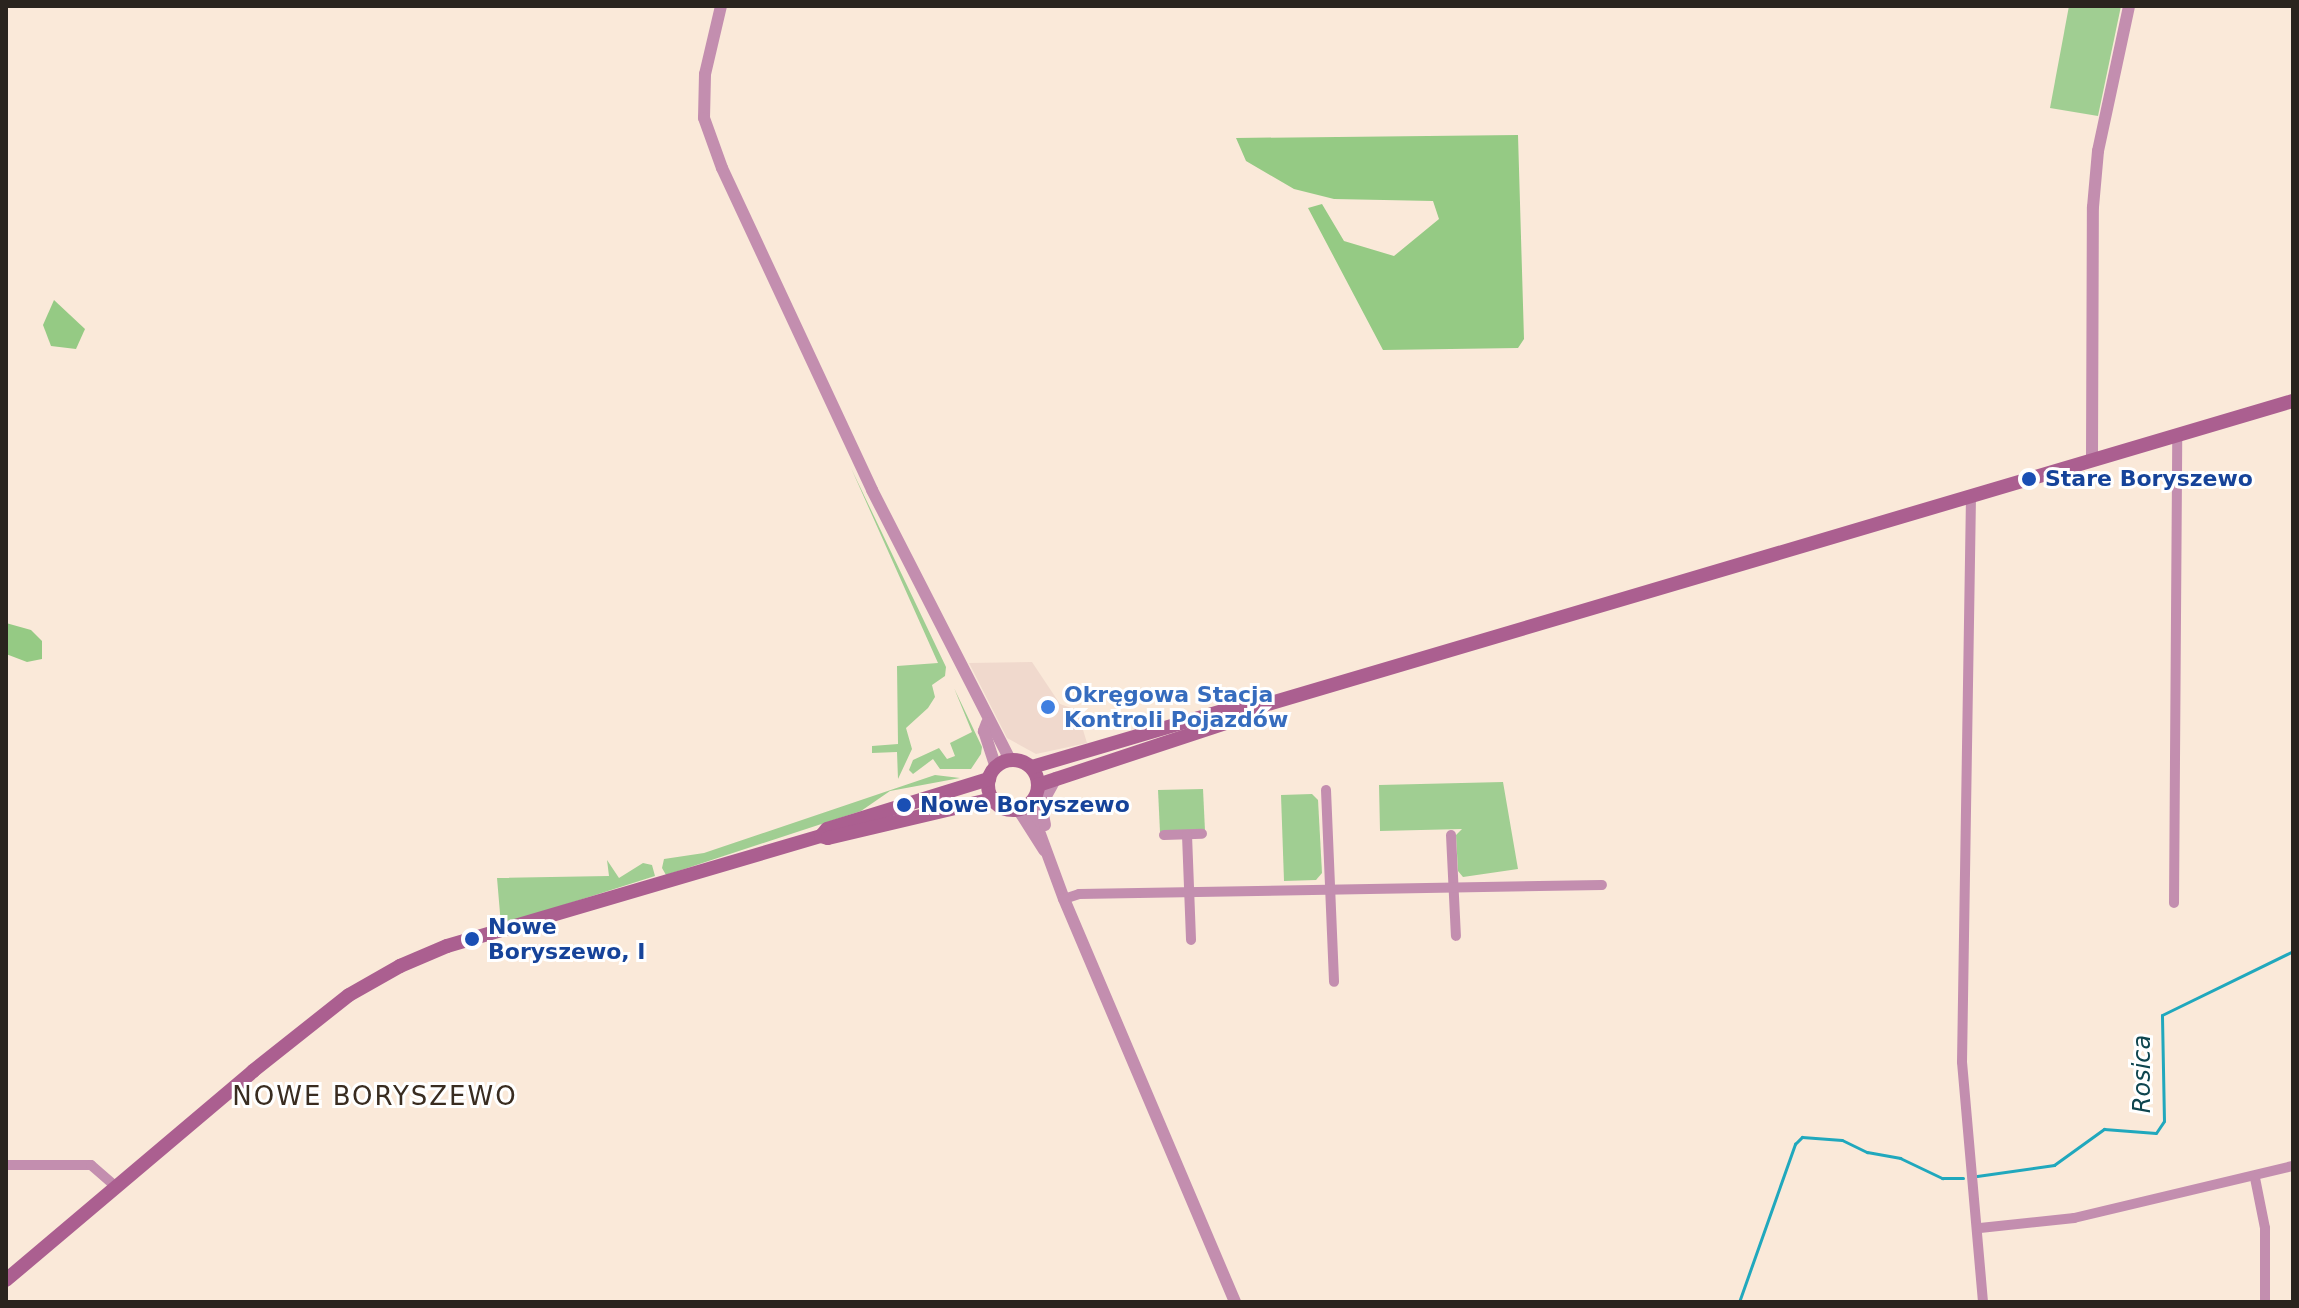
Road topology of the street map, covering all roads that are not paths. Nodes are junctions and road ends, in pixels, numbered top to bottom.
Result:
1 (721, 6) edge
2 (2129, 6) edge
3 (2293, 401) edge
4 (2177, 436) junction
5 (2092, 460) junction
6 (1971, 496) junction
7 (1251, 709) junction
8 (1032, 767) junction
9 (998, 768) junction
10 (1056, 778) junction
11 (1038, 785) junction
12 (1326, 790) dead end
13 (993, 799) junction
14 (1024, 807) junction
15 (1202, 834) dead end
16 (1164, 835) dead end
17 (1187, 835) junction
18 (1451, 835) dead end
19 (821, 836) junction
20 (1047, 848) junction
21 (1602, 885) dead end
22 (1454, 887) junction
23 (1330, 889) junction
24 (1189, 892) junction
25 (1064, 899) junction
26 (2174, 903) dead end
27 (1456, 936) dead end
28 (1191, 940) dead end
29 (1334, 982) dead end
30 (6, 1165) edge
31 (2293, 1166) edge
32 (2255, 1178) junction
33 (115, 1186) junction
34 (1980, 1228) junction
35 (6, 1280) edge
36 (1235, 1302) edge
37 (1983, 1302) edge
38 (2265, 1302) edge

1 - 9 street
2 - 5 street
3 - 4 main road
4 - 5 main road
4 - 26 street
5 - 6 main road
6 - 7 main road
6 - 34 street
7 - 8 main road
7 - 10 main road
8 - 9 main road
8 - 11 main road
9 - 13 main road
9 - 19 main road
10 - 11 main road
10 - 20 street
11 - 14 main road
12 - 23 street
13 - 14 main road
13 - 19 main road
14 - 20 street
15 - 17 street
16 - 17 street
17 - 24 street
18 - 22 street
19 - 33 main road
20 - 25 street
21 - 22 street
22 - 23 street
22 - 27 street
23 - 24 street
23 - 29 street
24 - 25 street
24 - 28 street
25 - 36 street
30 - 33 street
31 - 32 street
32 - 34 street
32 - 38 street
33 - 35 main road
34 - 37 street

